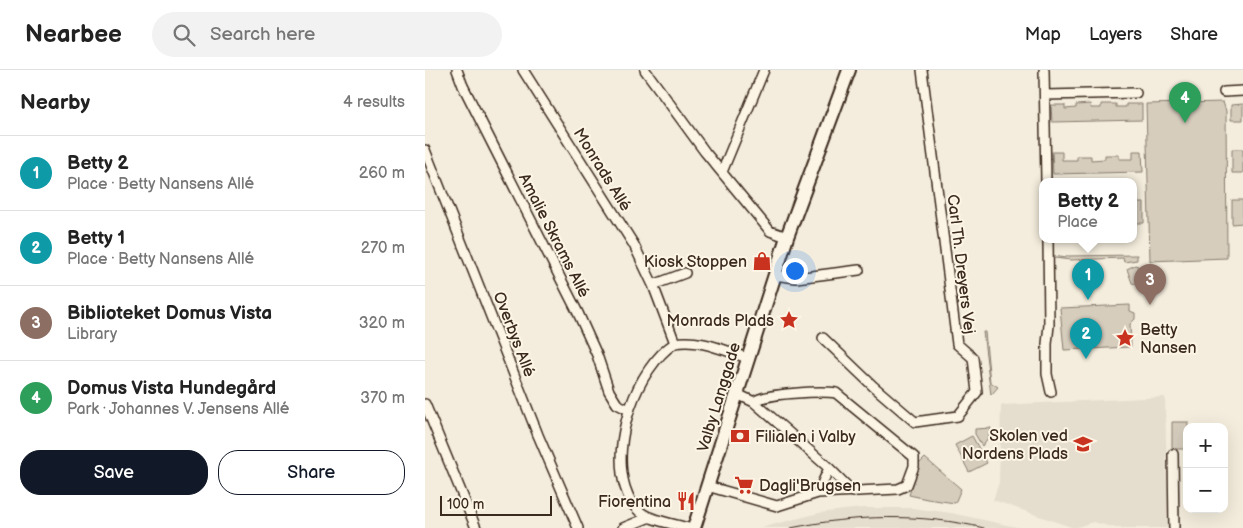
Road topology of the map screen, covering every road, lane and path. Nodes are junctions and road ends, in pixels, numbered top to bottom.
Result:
1 (457, 70) edge
2 (523, 70) edge
3 (645, 70) edge
4 (764, 70) edge
5 (849, 70) edge
6 (921, 70) edge
7 (1044, 70) edge
8 (1243, 91) edge
9 (1224, 92) dead end
10 (1136, 93) dead end
11 (1045, 95) junction
12 (425, 150) edge
13 (722, 172) junction
14 (1046, 178) edge
15 (787, 237) junction
16 (1048, 243) edge
17 (859, 270) dead end
18 (685, 273) dead end
19 (774, 275) junction
20 (653, 285) junction
21 (823, 338) dead end
22 (675, 343) junction
23 (748, 358) junction
24 (1051, 392) dead end
25 (737, 394) junction
26 (754, 402) junction
27 (425, 404) edge
28 (629, 410) junction
29 (1173, 454) dead end
30 (829, 468) junction
31 (707, 486) junction
32 (853, 492) junction
33 (818, 493) junction
34 (651, 517) junction
35 (476, 528) edge
36 (577, 528) edge
37 (623, 528) edge
38 (688, 528) edge
39 (694, 528) edge
40 (1174, 528) edge

1 - 28 street, Amalie Skrams Allé
2 - 20 street, Monrads Allé
3 - 13 street
4 - 13 street
5 - 15 street, Valby Langgade
6 - 21 street, Carl Th. Dreyers Vej
7 - 11 street
8 - 9 street
10 - 11 street
11 - 14 street
12 - 36 street, Overbys Allé
13 - 15 street
15 - 19 street, Valby Langgade
16 - 24 street
17 - 19 street
18 - 20 street
19 - 23 street, Valby Langgade
20 - 22 street, Monrads Allé
22 - 23 street
22 - 28 street
23 - 25 street, Valby Langgade
25 - 26 street
25 - 31 street, Valby Langgade
26 - 30 street
26 - 32 street
27 - 35 street
28 - 34 street
29 - 40 street
30 - 32 street
30 - 33 street
31 - 33 street
31 - 39 street, Valby Langgade
32 - 33 street
34 - 37 street
34 - 38 street

